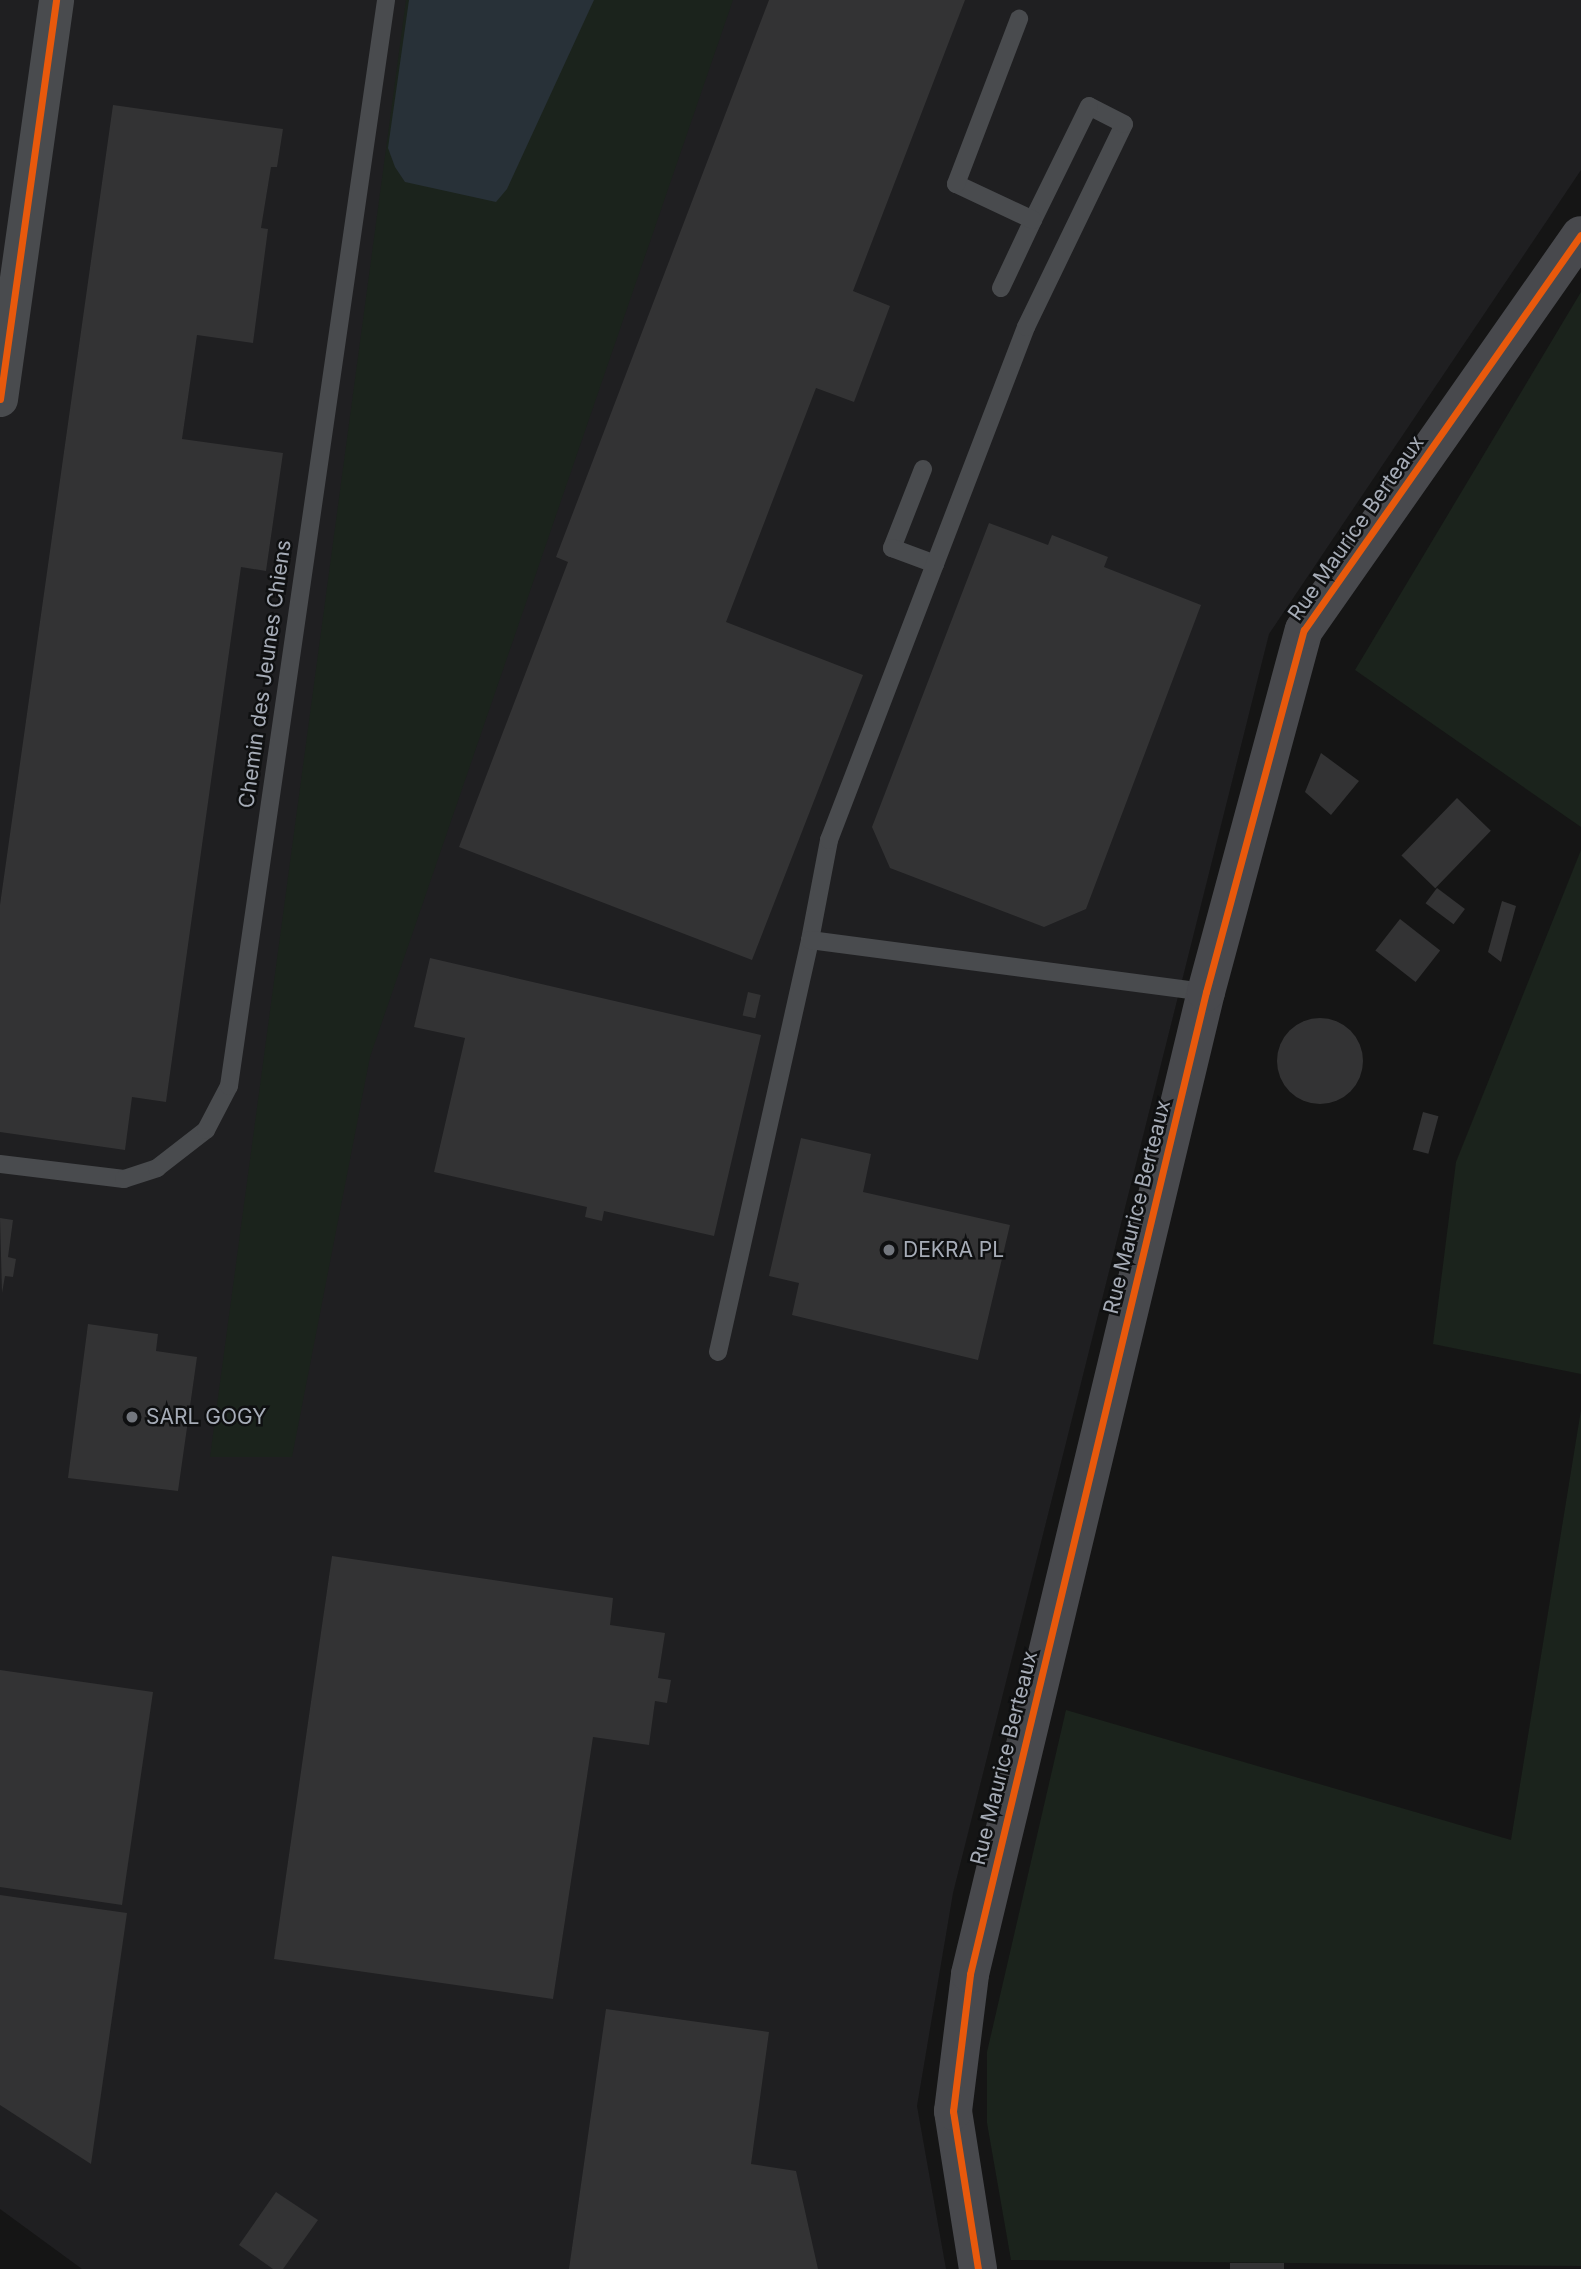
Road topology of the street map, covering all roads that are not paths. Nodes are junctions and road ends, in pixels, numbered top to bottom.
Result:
1 (56, 0) edge
2 (386, 0) edge
3 (1019, 19) dead end
4 (1033, 220) junction
5 (1581, 235) edge
6 (1001, 288) dead end
7 (5, 318) edge
8 (0, 399) edge
9 (923, 469) dead end
10 (935, 564) junction
11 (810, 940) junction
12 (1206, 992) junction
13 (0, 1164) edge
14 (718, 1352) dead end
15 (978, 2269) edge

1 - 7 street
2 - 13 lane, Chemin des Jeunes Chiens
3 - 4 lane
4 - 6 lane
4 - 10 lane
5 - 12 street, Rue Maurice Berteaux
7 - 8 street
9 - 10 lane
10 - 11 lane
11 - 12 lane
11 - 14 lane
12 - 15 street, Rue Maurice Berteaux

